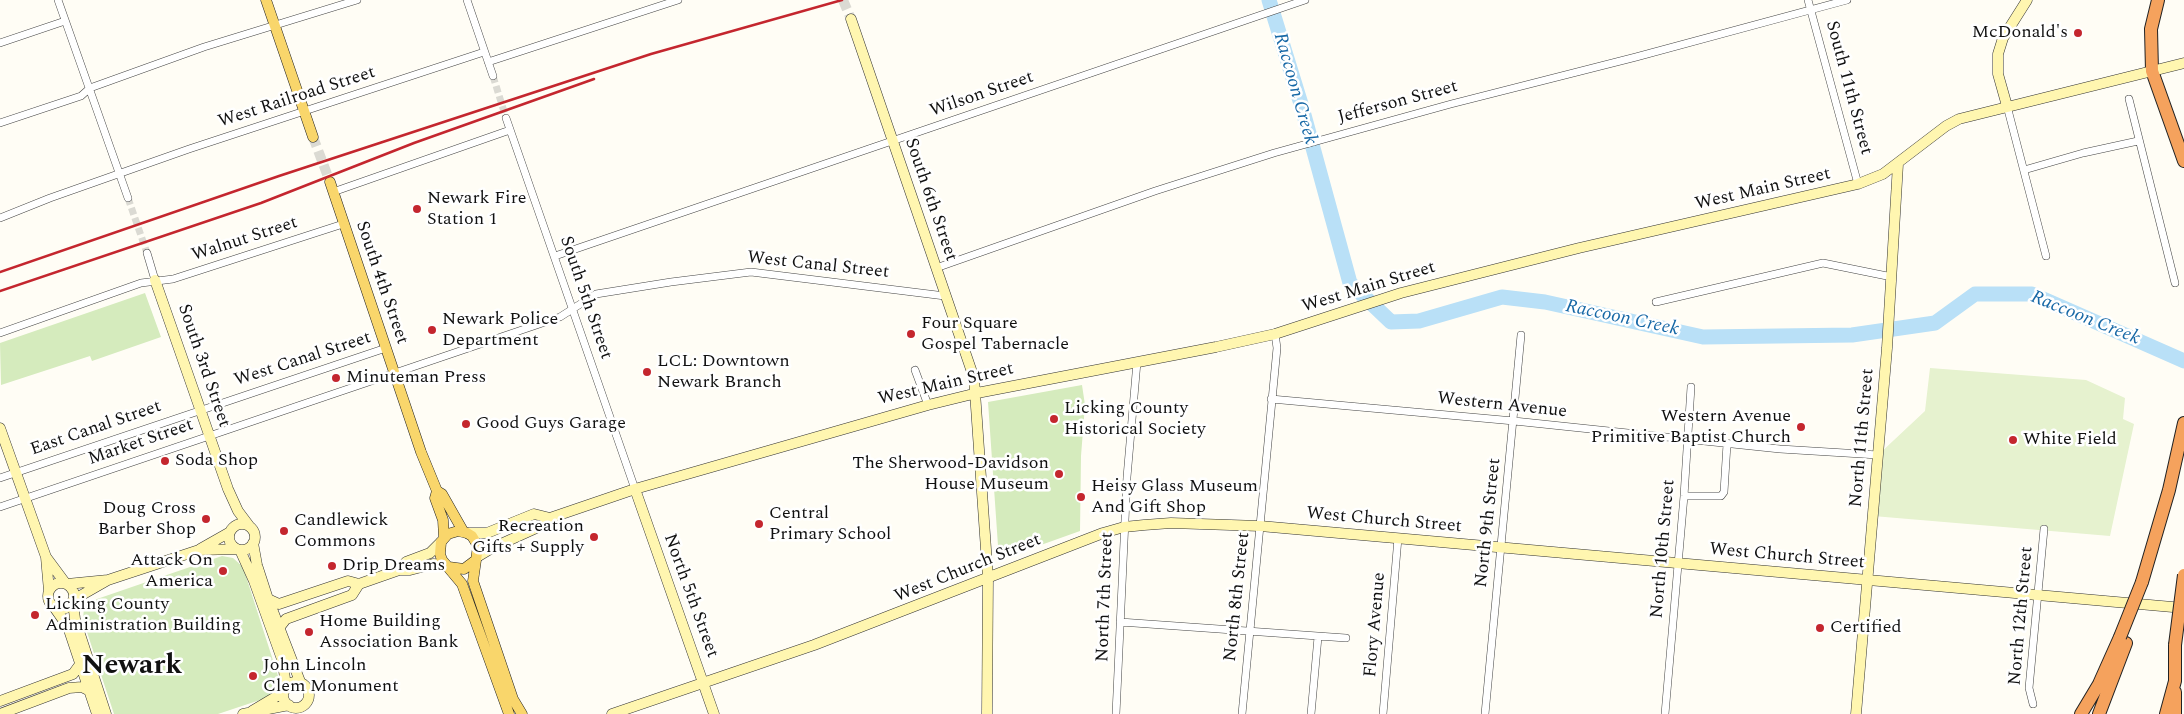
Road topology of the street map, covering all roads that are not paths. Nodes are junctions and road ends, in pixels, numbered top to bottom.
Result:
1 (58, 0) edge
2 (266, 0) edge
3 (357, 0) edge
4 (467, 0) edge
5 (678, 0) edge
6 (1808, 0) edge
7 (1847, 0) edge
8 (2027, 0) edge
9 (2158, 0) edge
10 (1300, 1) edge
11 (1811, 10) junction
12 (851, 19) tunnel mouth
13 (65, 21) junction
14 (274, 24) junction
15 (0, 43) edge
16 (484, 52) junction
17 (488, 62) junction
18 (2184, 63) edge
19 (2152, 71) junction
20 (492, 76) tunnel mouth
21 (90, 88) junction
22 (2129, 98) dead end
23 (2007, 106) junction
24 (303, 112) junction
25 (506, 118) tunnel mouth
26 (0, 123) edge
27 (510, 130) junction
28 (313, 137) tunnel mouth
29 (2138, 141) junction
30 (893, 142) junction
31 (2184, 161) edge
32 (1898, 164) junction
33 (2024, 170) junction
34 (120, 175) junction
35 (1858, 184) junction
36 (332, 187) joint
37 (128, 198) tunnel mouth
38 (0, 218) edge
39 (343, 224) junction
40 (147, 253) tunnel mouth
41 (555, 256) junction
42 (2046, 256) dead end
43 (936, 268) junction
44 (1892, 278) junction
45 (155, 280) junction
46 (2175, 283) dead end
47 (945, 296) junction
48 (1656, 302) dead end
49 (573, 308) junction
50 (0, 333) edge
51 (1275, 334) junction
52 (1521, 336) dead end
53 (386, 348) junction
54 (1137, 362) junction
55 (915, 370) dead end
56 (395, 372) junction
57 (1691, 387) dead end
58 (976, 392) junction
59 (1271, 399) junction
60 (928, 405) junction
61 (201, 410) junction
62 (1514, 421) junction
63 (2183, 426) edge
64 (0, 428) edge
65 (210, 436) junction
66 (1688, 441) junction
67 (1727, 444) junction
68 (1878, 455) junction
69 (15, 473) junction
70 (0, 478) edge
71 (228, 489) junction
72 (635, 490) junction
73 (437, 491) junction
74 (1684, 496) junction
75 (24, 499) junction
76 (0, 507) edge
77 (550, 518) junction
78 (1260, 526) junction
79 (250, 527) junction
80 (1124, 527) junction
81 (231, 529) junction
82 (2044, 529) dead end
83 (465, 532) junction
84 (1398, 538) junction
85 (442, 540) junction
86 (253, 544) junction
87 (1502, 548) junction
88 (238, 549) junction
89 (199, 550) junction
90 (46, 557) junction
91 (476, 559) junction
92 (1677, 563) junction
93 (447, 566) junction
94 (399, 570) junction
95 (2184, 576) edge
96 (988, 578) junction
97 (108, 580) junction
98 (1868, 580) junction
99 (66, 584) junction
100 (359, 584) junction
101 (49, 591) junction
102 (2037, 595) junction
103 (73, 604) junction
104 (271, 608) junction
105 (2184, 608) edge
106 (58, 611) junction
107 (1120, 622) junction
108 (279, 628) junction
109 (1250, 632) junction
110 (1318, 637) junction
111 (1346, 638) dead end
112 (2124, 638) junction
113 (81, 663) junction
114 (2175, 682) junction
115 (704, 683) junction
116 (302, 684) junction
117 (285, 690) junction
118 (90, 691) junction
119 (308, 700) junction
120 (0, 701) edge
121 (2033, 704) dead end
122 (293, 709) edge
123 (247, 713) edge
124 (0, 714) edge
125 (97, 714) edge
126 (106, 714) edge
127 (310, 714) edge
128 (509, 714) edge
129 (522, 714) edge
130 (612, 714) edge
131 (714, 714) edge
132 (987, 714) edge
133 (1116, 714) edge
134 (1242, 714) edge
135 (1311, 714) edge
136 (1383, 714) edge
137 (1486, 714) edge
138 (1665, 714) edge
139 (1856, 714) edge
140 (2082, 714) edge
141 (2099, 714) edge
142 (2166, 714) edge
143 (2175, 714) edge

1 - 13 street
2 - 14 main road
3 - 14 street
4 - 16 street
5 - 17 street
6 - 11 street, South 11th Street
7 - 11 street, Jefferson Street
8 - 23 street
9 - 19 highway
10 - 30 street, Wilson Street
11 - 35 street, South 11th Street
11 - 43 street, Jefferson Street
12 - 30 street, South 6th Street
13 - 15 street
13 - 21 street
14 - 21 street
14 - 24 main road
16 - 17 street
16 - 24 street, West Railroad Street
17 - 20 street
18 - 19 street, West Main Street
19 - 23 street, West Main Street
19 - 31 highway
21 - 26 street
21 - 34 street
22 - 29 street
23 - 32 street, West Main Street
23 - 33 street
24 - 28 main road
24 - 34 street, West Railroad Street
25 - 27 street, South 5th Street
27 - 36 street
27 - 41 street, South 5th Street
29 - 33 street
29 - 46 street
30 - 41 street, Wilson Street
30 - 43 street, South 6th Street
32 - 35 street, West Main Street
32 - 44 street, North 11th Street
33 - 42 street
34 - 37 street
34 - 38 street, West Railroad Street
35 - 51 street, West Main Street
36 - 39 main road, South 4th Street
39 - 45 street, Walnut Street
39 - 53 main road, South 4th Street
40 - 45 street, South 3rd Street
41 - 49 street, South 5th Street
43 - 47 street, South 6th Street
44 - 48 street
44 - 68 street, North 11th Street
45 - 50 street, Walnut Street
45 - 61 street, South 3rd Street
47 - 49 street, West Canal Street
47 - 58 street, South 6th Street
49 - 56 street, Market Street
49 - 72 street, South 5th Street
51 - 54 street, West Main Street
51 - 59 street, North 8th Street
52 - 62 street, North 9th Street
53 - 56 main road, South 4th Street
53 - 61 street, West Canal Street
54 - 58 street, West Main Street
54 - 80 street, North 7th Street
55 - 60 street
56 - 65 street, Market Street
56 - 73 main road, South 4th Street
57 - 66 street, North 10th Street
58 - 60 street, West Main Street
58 - 96 street, South 6th Street
59 - 62 street, Western Avenue
59 - 78 street, North 8th Street
60 - 72 street, West Main Street
61 - 65 street, South 3rd Street
61 - 69 street, East Canal Street
62 - 66 street, Western Avenue
62 - 87 street, North 9th Street
63 - 112 highway, bridge
64 - 69 street
65 - 71 street, South 3rd Street
65 - 75 street, Market Street
66 - 67 street, Western Avenue
66 - 74 street, North 10th Street
67 - 68 street, Western Avenue
67 - 74 street
68 - 98 street, North 11th Street
69 - 70 street, East Canal Street
69 - 75 street
71 - 79 street, South 3rd Street
71 - 81 street, South 3rd Street
72 - 77 street, West Main Street
72 - 115 street, North 5th Street
73 - 83 main road
73 - 85 main road, South 4th Street
74 - 92 street, North 10th Street
75 - 76 street, Market Street
75 - 90 street
77 - 83 street
77 - 91 street
78 - 80 street, West Church Street
78 - 84 street, West Church Street
78 - 109 street, North 8th Street
79 - 81 street
79 - 86 street
80 - 96 street, West Church Street
80 - 107 street, North 7th Street
81 - 88 street
81 - 89 street
82 - 102 street, North 12th Street
83 - 85 main road
83 - 91 main road
84 - 87 street, West Church Street
84 - 136 street, Flory Avenue
85 - 93 main road
85 - 94 street
86 - 88 street
86 - 104 street
87 - 92 street, West Church Street
87 - 137 street, North 9th Street
88 - 89 street
88 - 104 street
89 - 97 street
90 - 99 street
90 - 101 street
91 - 93 main road
91 - 129 main road
92 - 98 street, West Church Street
92 - 138 street, North 10th Street
93 - 94 street
93 - 128 main road
94 - 100 street
95 - 114 highway, bridge
96 - 115 street, West Church Street
96 - 132 street, South 6th Street
97 - 99 street
97 - 103 street
98 - 102 street, West Church Street
98 - 139 street, North 11th Street
99 - 101 street
99 - 103 street
100 - 104 street
100 - 108 street
101 - 106 street
102 - 105 street, West Church Street
102 - 121 street, North 12th Street
103 - 106 street
103 - 126 street
104 - 108 street
104 - 117 street
106 - 113 street
107 - 109 street
107 - 133 street, North 7th Street
108 - 116 street
109 - 110 street
109 - 134 street, North 8th Street
110 - 111 street
110 - 135 street
112 - 140 highway
112 - 141 highway
113 - 118 street
113 - 120 street
114 - 142 highway
114 - 143 highway
115 - 130 street, West Church Street
115 - 131 street, North 5th Street
116 - 117 street
116 - 119 street
117 - 122 street
117 - 123 street
118 - 124 street
118 - 125 street
119 - 122 street
119 - 127 street
122 - 123 street

